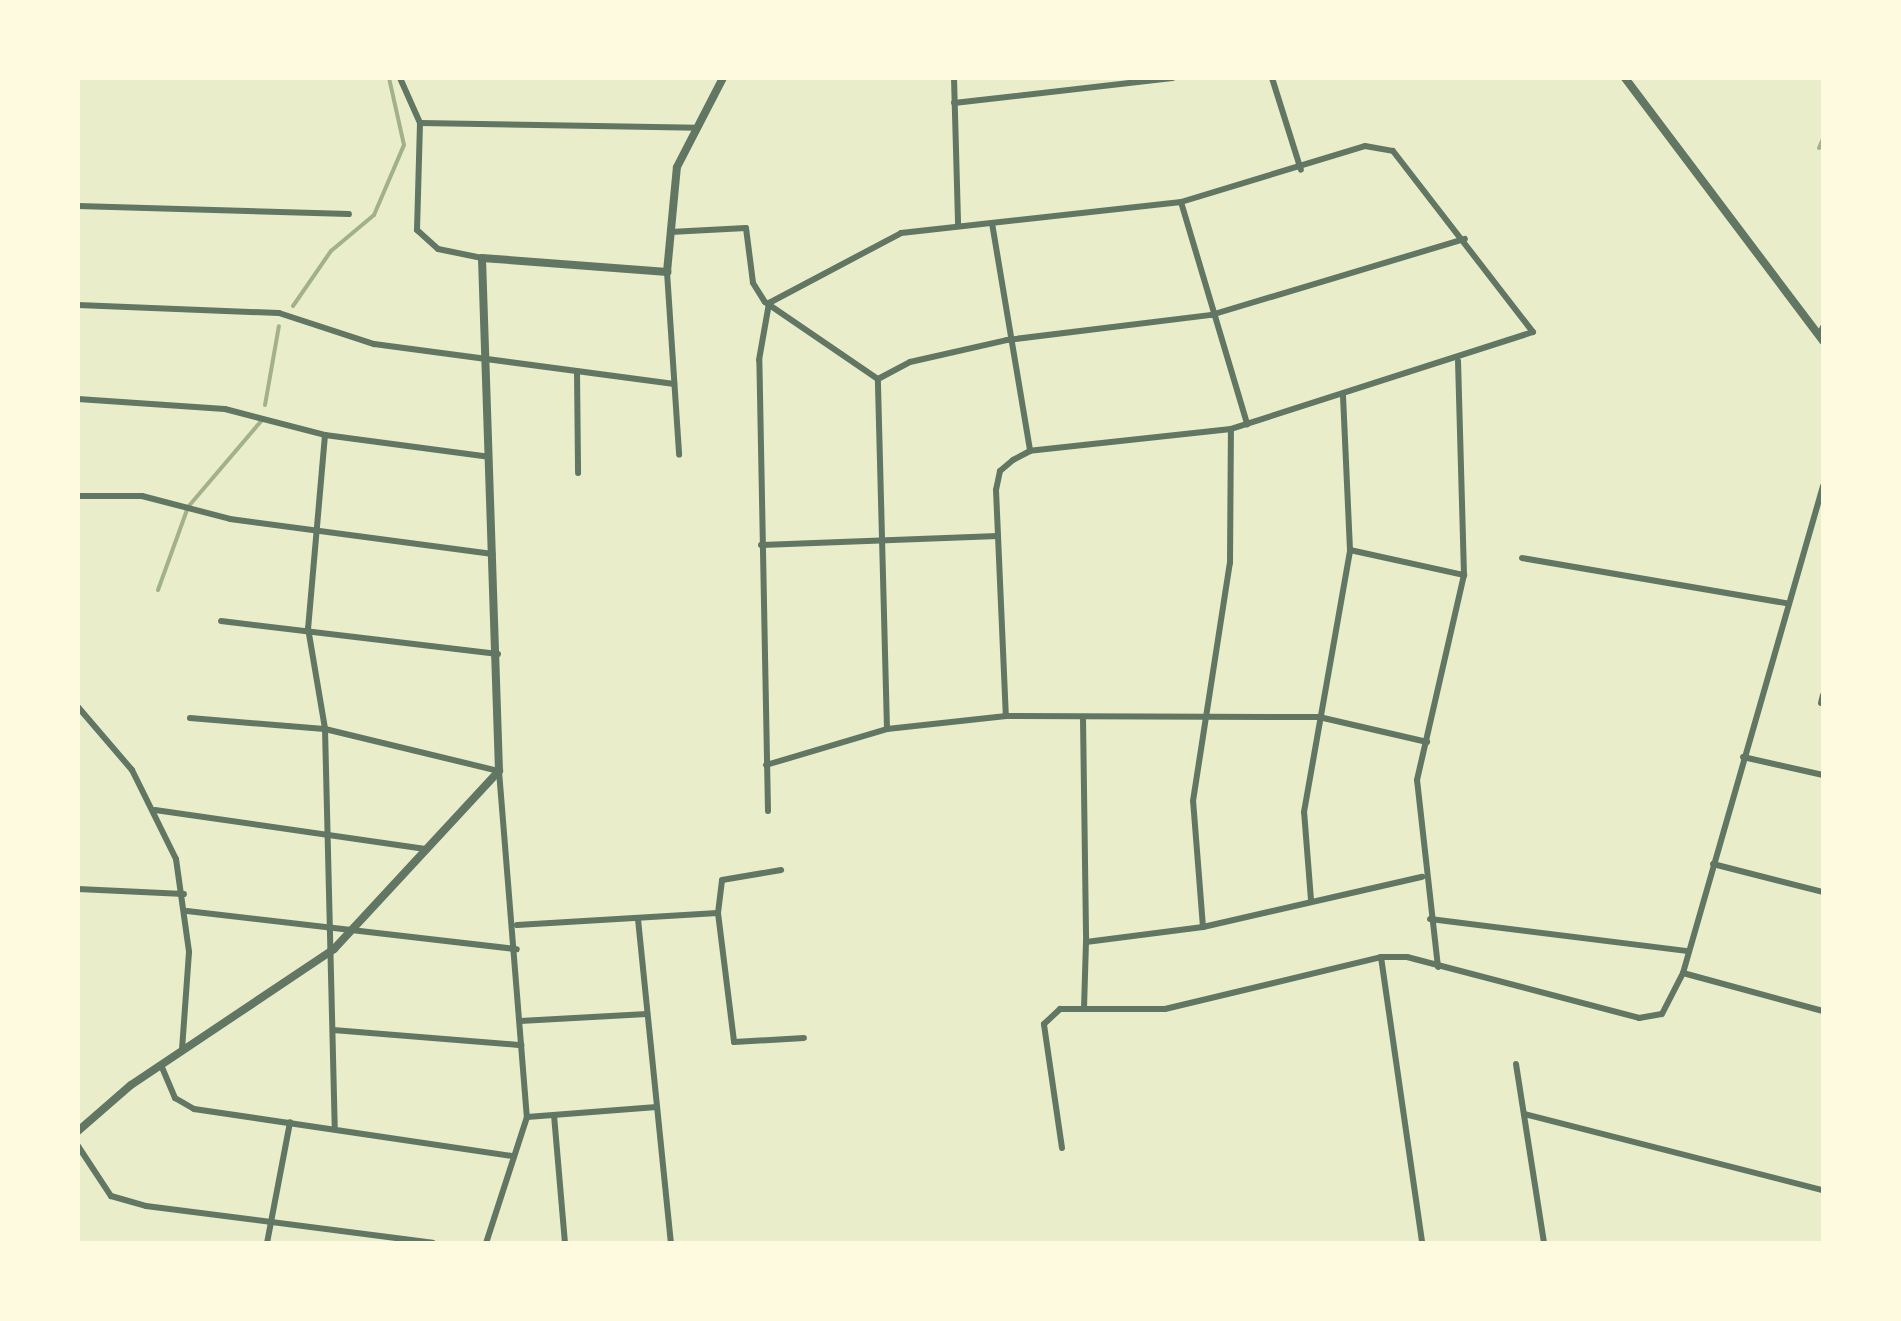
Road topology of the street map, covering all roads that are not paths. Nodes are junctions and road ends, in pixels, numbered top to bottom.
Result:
1 (400, 78) edge
2 (723, 78) edge
3 (954, 78) edge
4 (1139, 78) edge
5 (1173, 78) edge
6 (1272, 78) edge
7 (1625, 78) edge
8 (1141, 86) junction
9 (954, 103) junction
10 (420, 123) junction
11 (697, 128) junction
12 (1301, 170) junction
13 (1181, 202) junction
14 (78, 206) edge
15 (349, 214) dead end
16 (992, 223) junction
17 (958, 225) junction
18 (667, 233) junction
19 (1465, 239) junction
20 (482, 258) junction
21 (667, 272) junction
22 (769, 303) junction
23 (78, 305) edge
24 (1211, 315) junction
25 (1822, 334) edge
26 (1007, 340) junction
27 (487, 357) junction
28 (1458, 361) junction
29 (577, 371) junction
30 (878, 379) junction
31 (674, 384) junction
32 (1343, 396) junction
33 (78, 399) edge
34 (1247, 424) junction
35 (1231, 429) junction
36 (325, 435) junction
37 (1030, 451) junction
38 (679, 455) dead end
39 (489, 457) junction
40 (578, 473) dead end
41 (1823, 486) edge
42 (78, 496) edge
43 (321, 529) junction
44 (998, 536) junction
45 (880, 540) junction
46 (761, 545) junction
47 (1350, 550) junction
48 (493, 554) junction
49 (1522, 558) dead end
50 (1464, 575) junction
51 (1786, 603) junction
52 (221, 621) dead end
53 (308, 628) junction
54 (498, 654) junction
55 (78, 707) edge
56 (1207, 713) junction
57 (1006, 716) junction
58 (1319, 717) junction
59 (190, 718) dead end
60 (1083, 718) junction
61 (325, 729) junction
62 (887, 729) junction
63 (1427, 742) junction
64 (1743, 757) junction
65 (766, 765) junction
66 (499, 771) junction
67 (1823, 775) edge
68 (155, 810) junction
69 (768, 811) dead end
70 (330, 832) junction
71 (427, 849) junction
72 (1713, 864) junction
73 (781, 870) dead end
74 (1422, 877) junction
75 (78, 889) edge
76 (1823, 892) edge
77 (184, 894) junction
78 (1311, 900) junction
79 (187, 911) junction
80 (718, 913) junction
81 (638, 919) junction
82 (1430, 919) junction
83 (517, 925) junction
84 (334, 927) junction
85 (1203, 927) junction
86 (353, 931) junction
87 (1086, 942) junction
88 (334, 949) junction
89 (517, 949) junction
90 (1688, 951) junction
91 (1381, 957) junction
92 (1438, 967) junction
93 (1683, 973) junction
94 (1084, 1009) junction
95 (1823, 1011) edge
96 (647, 1014) junction
97 (520, 1021) junction
98 (333, 1030) junction
99 (804, 1038) dead end
100 (521, 1045) junction
101 (182, 1050) junction
102 (1516, 1064) dead end
103 (161, 1065) junction
104 (657, 1107) junction
105 (1524, 1114) junction
106 (554, 1115) junction
107 (527, 1117) junction
108 (290, 1122) junction
109 (335, 1126) junction
110 (78, 1131) edge
111 (78, 1146) edge
112 (1062, 1148) dead end
113 (512, 1156) junction
114 (1823, 1190) edge
115 (269, 1226) junction
116 (267, 1243) edge
117 (433, 1243) edge
118 (486, 1243) edge
119 (565, 1243) edge
120 (671, 1243) edge
121 (1422, 1243) edge
122 (1544, 1243) edge

1 - 10 street
2 - 11 street
3 - 9 street
4 - 8 street
5 - 8 street
6 - 12 street
7 - 25 street
8 - 9 street
9 - 17 street
10 - 11 street
10 - 20 street
11 - 18 street
12 - 13 street
12 - 19 street
13 - 16 street
13 - 24 street
14 - 15 street
16 - 17 street
16 - 26 street
17 - 22 street
18 - 21 street
18 - 22 street
19 - 24 street
19 - 28 street
20 - 21 street
20 - 27 street
21 - 31 street
22 - 30 street
22 - 46 street
23 - 27 street
24 - 26 street
24 - 34 street
26 - 30 street
26 - 37 street
27 - 29 street
27 - 39 street
28 - 32 street
28 - 50 street
29 - 31 street
29 - 40 street
30 - 45 street
31 - 38 street
32 - 34 street
32 - 47 street
33 - 36 street
34 - 35 street
35 - 37 street
35 - 56 street
36 - 39 street
36 - 43 street
37 - 44 street
39 - 48 street
41 - 51 street
42 - 43 street
43 - 48 street
43 - 53 street
44 - 45 street
44 - 57 street
45 - 46 street
45 - 62 street
46 - 65 street
47 - 50 street
47 - 58 street
48 - 54 street
49 - 51 street
50 - 63 street
51 - 64 street
52 - 53 street
53 - 54 street
53 - 61 street
54 - 66 street
55 - 68 street
56 - 58 street
56 - 60 street
56 - 85 street
57 - 60 street
57 - 62 street
58 - 63 street
58 - 78 street
59 - 61 street
60 - 87 street
61 - 66 street
61 - 70 street
62 - 65 street
63 - 74 street
64 - 67 street
64 - 72 street
65 - 69 street
66 - 71 street
66 - 83 street
68 - 70 street
68 - 77 street
70 - 71 street
70 - 84 street
71 - 86 street
72 - 76 street
72 - 90 street
73 - 80 street
74 - 78 street
74 - 82 street
75 - 77 street
77 - 79 street
78 - 85 street
79 - 84 street
79 - 101 street
80 - 81 street
80 - 99 street
81 - 83 street
81 - 96 street
82 - 90 street
82 - 92 street
83 - 89 street
84 - 86 street
84 - 88 street
85 - 87 street
86 - 88 street
86 - 89 street
87 - 94 street
88 - 98 street
88 - 101 street
89 - 97 street
90 - 93 street
91 - 92 street
91 - 94 street
91 - 121 street
92 - 93 street
93 - 95 street
94 - 112 street
96 - 97 street
96 - 104 street
97 - 100 street
98 - 100 street
98 - 109 street
100 - 107 street
101 - 103 street
102 - 105 street
103 - 108 street
103 - 110 street
104 - 106 street
104 - 120 street
105 - 114 street
105 - 122 street
106 - 107 street
106 - 119 street
107 - 113 street
108 - 109 street
108 - 115 street
109 - 113 street
111 - 115 street
113 - 118 street
115 - 116 street
115 - 117 street

